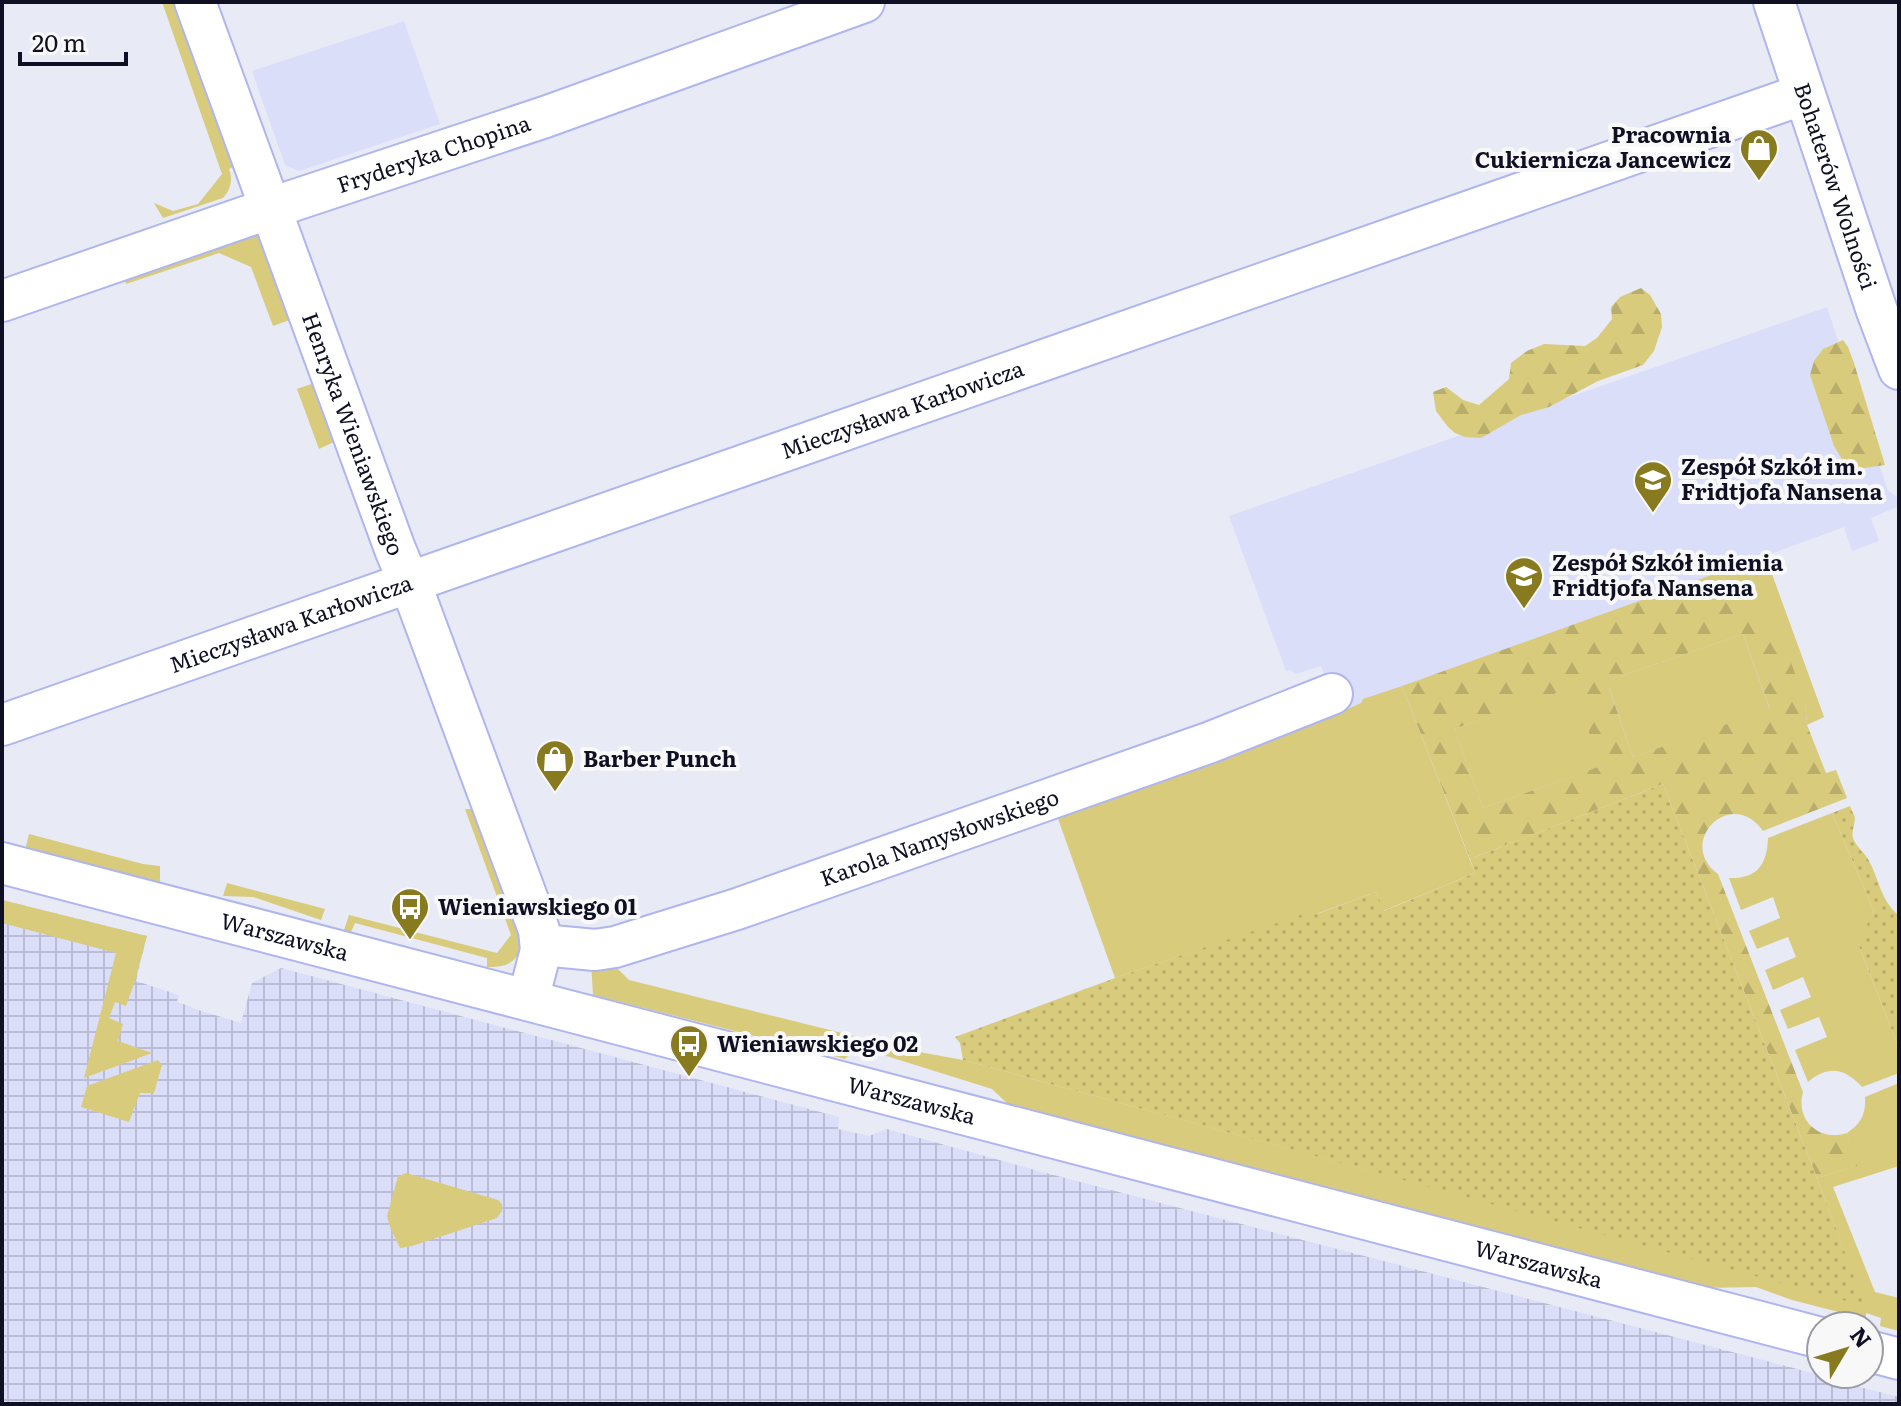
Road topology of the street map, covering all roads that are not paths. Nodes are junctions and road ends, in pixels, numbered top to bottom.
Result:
1 (195, 2) edge
2 (864, 2) edge
3 (1774, 2) edge
4 (1804, 94) junction
5 (271, 208) junction
6 (2, 301) edge
7 (1899, 369) edge
8 (409, 582) junction
9 (1332, 694) dead end
10 (2, 725) edge
11 (2, 863) edge
12 (542, 945) junction
13 (528, 1000) junction
14 (1805, 1334) edge

1 - 5 street, Henryka Wieniawskiego
2 - 5 street, Fryderyka Chopina
3 - 4 street, Bohaterów Wolności
4 - 7 street, Bohaterów Wolności
4 - 8 street, Mieczysława Karłowicza
5 - 6 street, Fryderyka Chopina
5 - 8 street, Henryka Wieniawskiego
8 - 10 street, Mieczysława Karłowicza
8 - 12 street, Henryka Wieniawskiego
9 - 12 street, Karola Namysłowskiego
11 - 13 street, Warszawska
12 - 13 street
13 - 14 street, Warszawska

